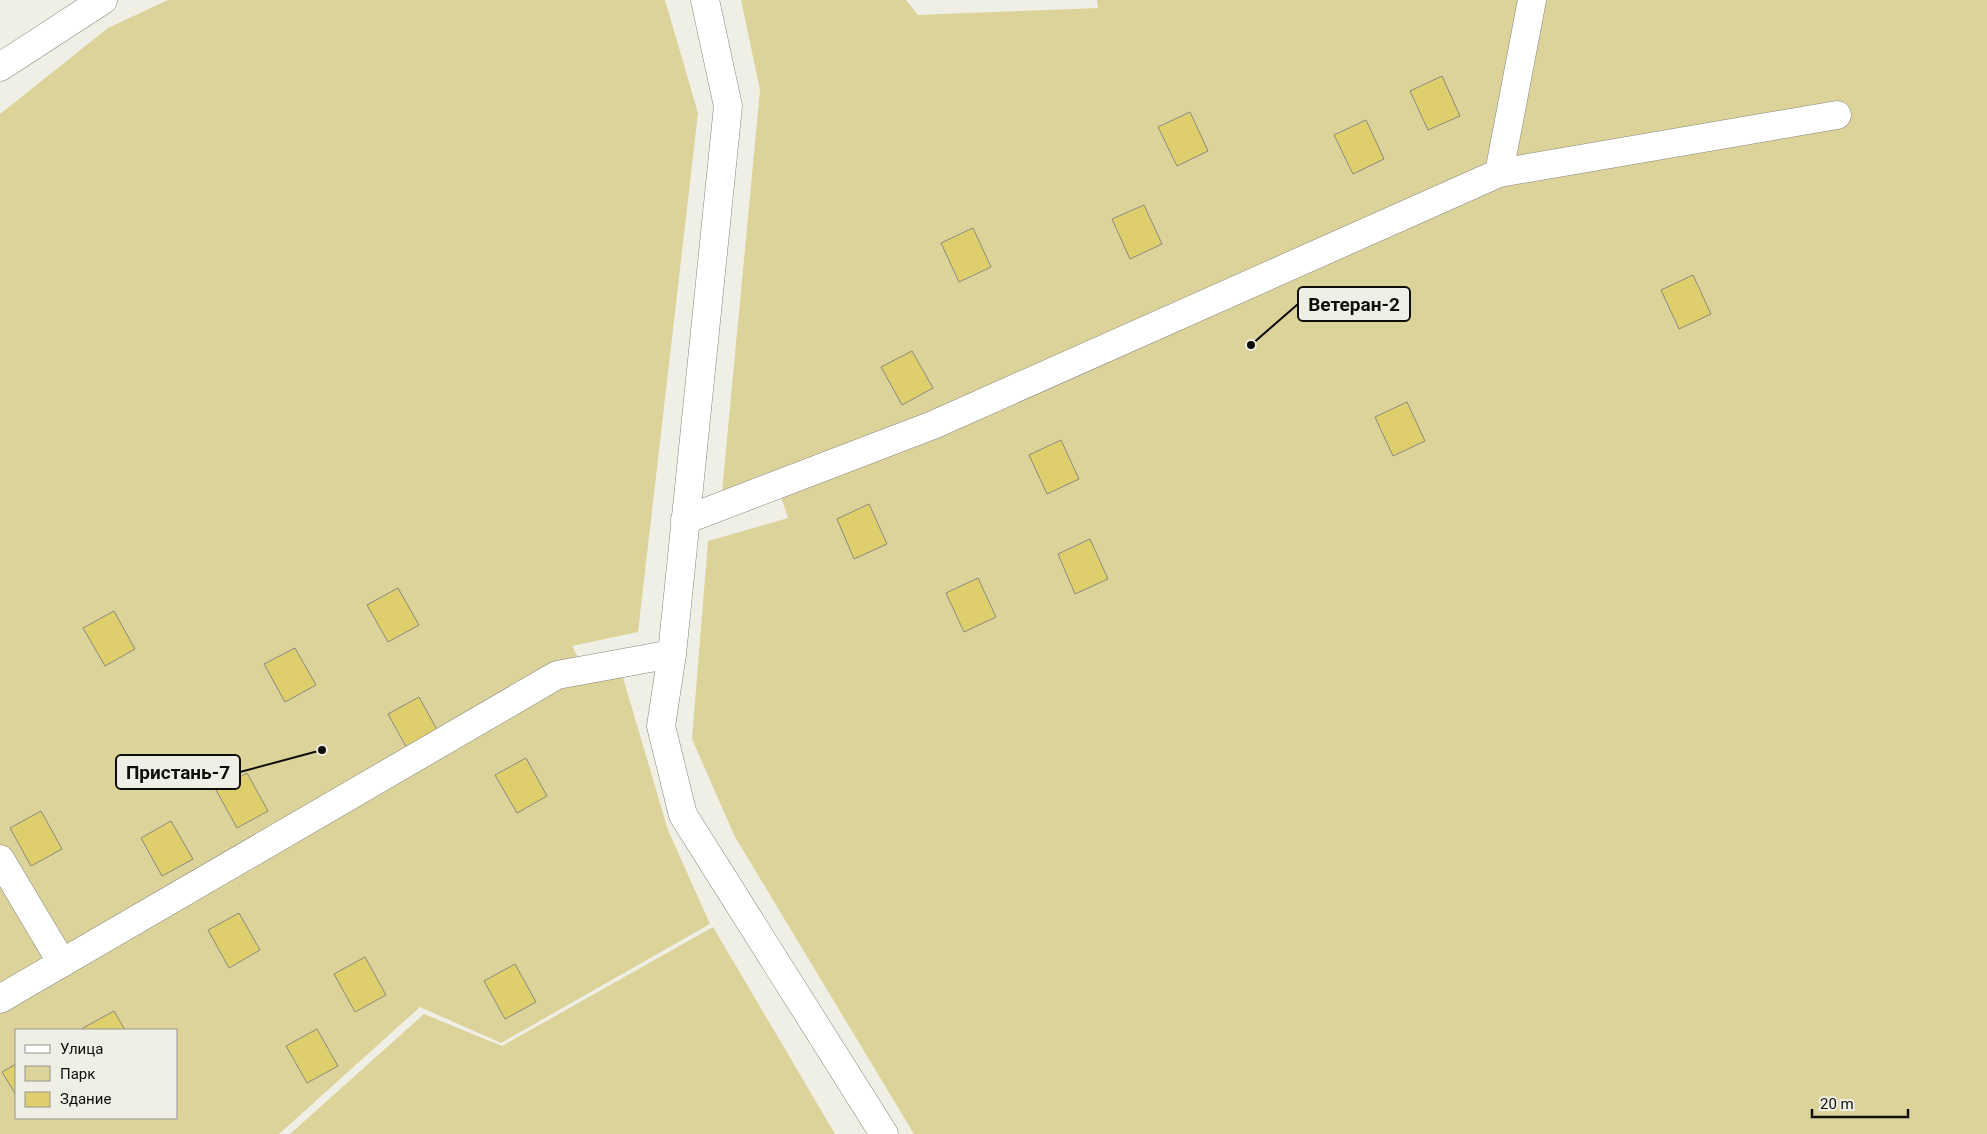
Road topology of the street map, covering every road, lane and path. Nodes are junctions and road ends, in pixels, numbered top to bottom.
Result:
1 (103, 0) edge
2 (705, 0) edge
3 (1532, 0) edge
4 (0, 67) edge
5 (1837, 115) dead end
6 (1500, 173) junction
7 (686, 520) junction
8 (672, 654) junction
9 (0, 859) edge
10 (62, 962) junction
11 (0, 999) edge
12 (884, 1134) edge

1 - 4 street
2 - 7 street
3 - 6 street
5 - 6 street
6 - 7 street
7 - 8 street
8 - 10 street
8 - 12 street
9 - 10 street
10 - 11 street

